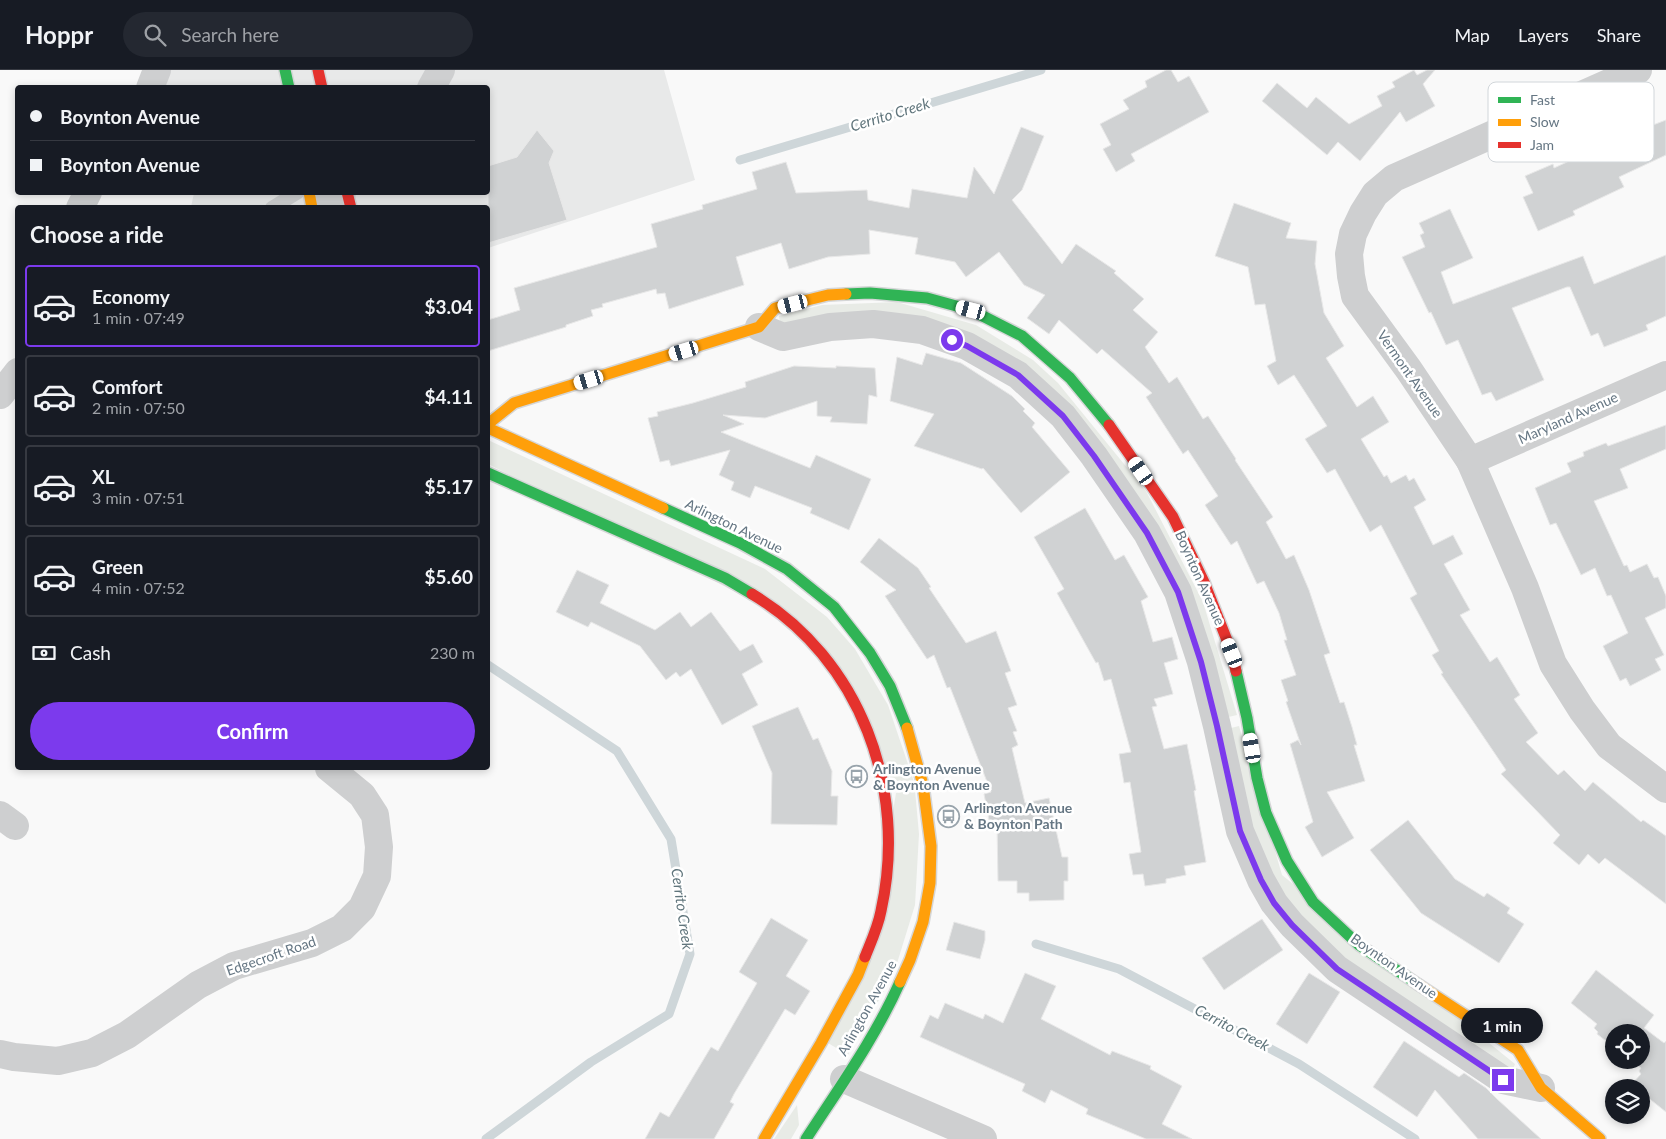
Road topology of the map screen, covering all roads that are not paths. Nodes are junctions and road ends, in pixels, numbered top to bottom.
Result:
1 (157, 70) edge
2 (285, 70) edge
3 (318, 70) edge
4 (441, 70) edge
5 (1638, 70) edge
6 (1611, 82) edge
7 (151, 85) edge
8 (288, 85) edge
9 (321, 85) edge
10 (433, 85) edge
11 (1488, 136) edge
12 (293, 195) edge
13 (338, 195) edge
14 (277, 205) edge
15 (327, 205) edge
16 (759, 328) junction
17 (15, 375) edge
18 (1666, 375) edge
19 (0, 395) edge
20 (490, 422) edge
21 (490, 429) edge
22 (1470, 461) junction
23 (490, 474) edge
24 (331, 770) edge
25 (1666, 789) edge
26 (0, 1054) edge
27 (844, 1079) junction
28 (1540, 1088) junction
29 (764, 1139) edge
30 (806, 1139) edge
31 (983, 1139) edge
32 (1600, 1139) edge

1 - 7 street
2 - 8 main road
3 - 9 main road
4 - 10 street
5 - 6 street, Vermont Avenue
11 - 22 street, Vermont Avenue
12 - 14 lane
13 - 15 street
16 - 20 main road
16 - 28 street, Boynton Avenue
16 - 28 main road, Boynton Avenue
17 - 19 street
18 - 22 street, Maryland Avenue
21 - 27 main road, Arlington Avenue
22 - 25 street, Vermont Avenue
23 - 29 main road, Arlington Avenue
24 - 26 street, Edgecroft Road
27 - 30 main road, Arlington Avenue
27 - 31 street
28 - 32 main road, Boynton Avenue

